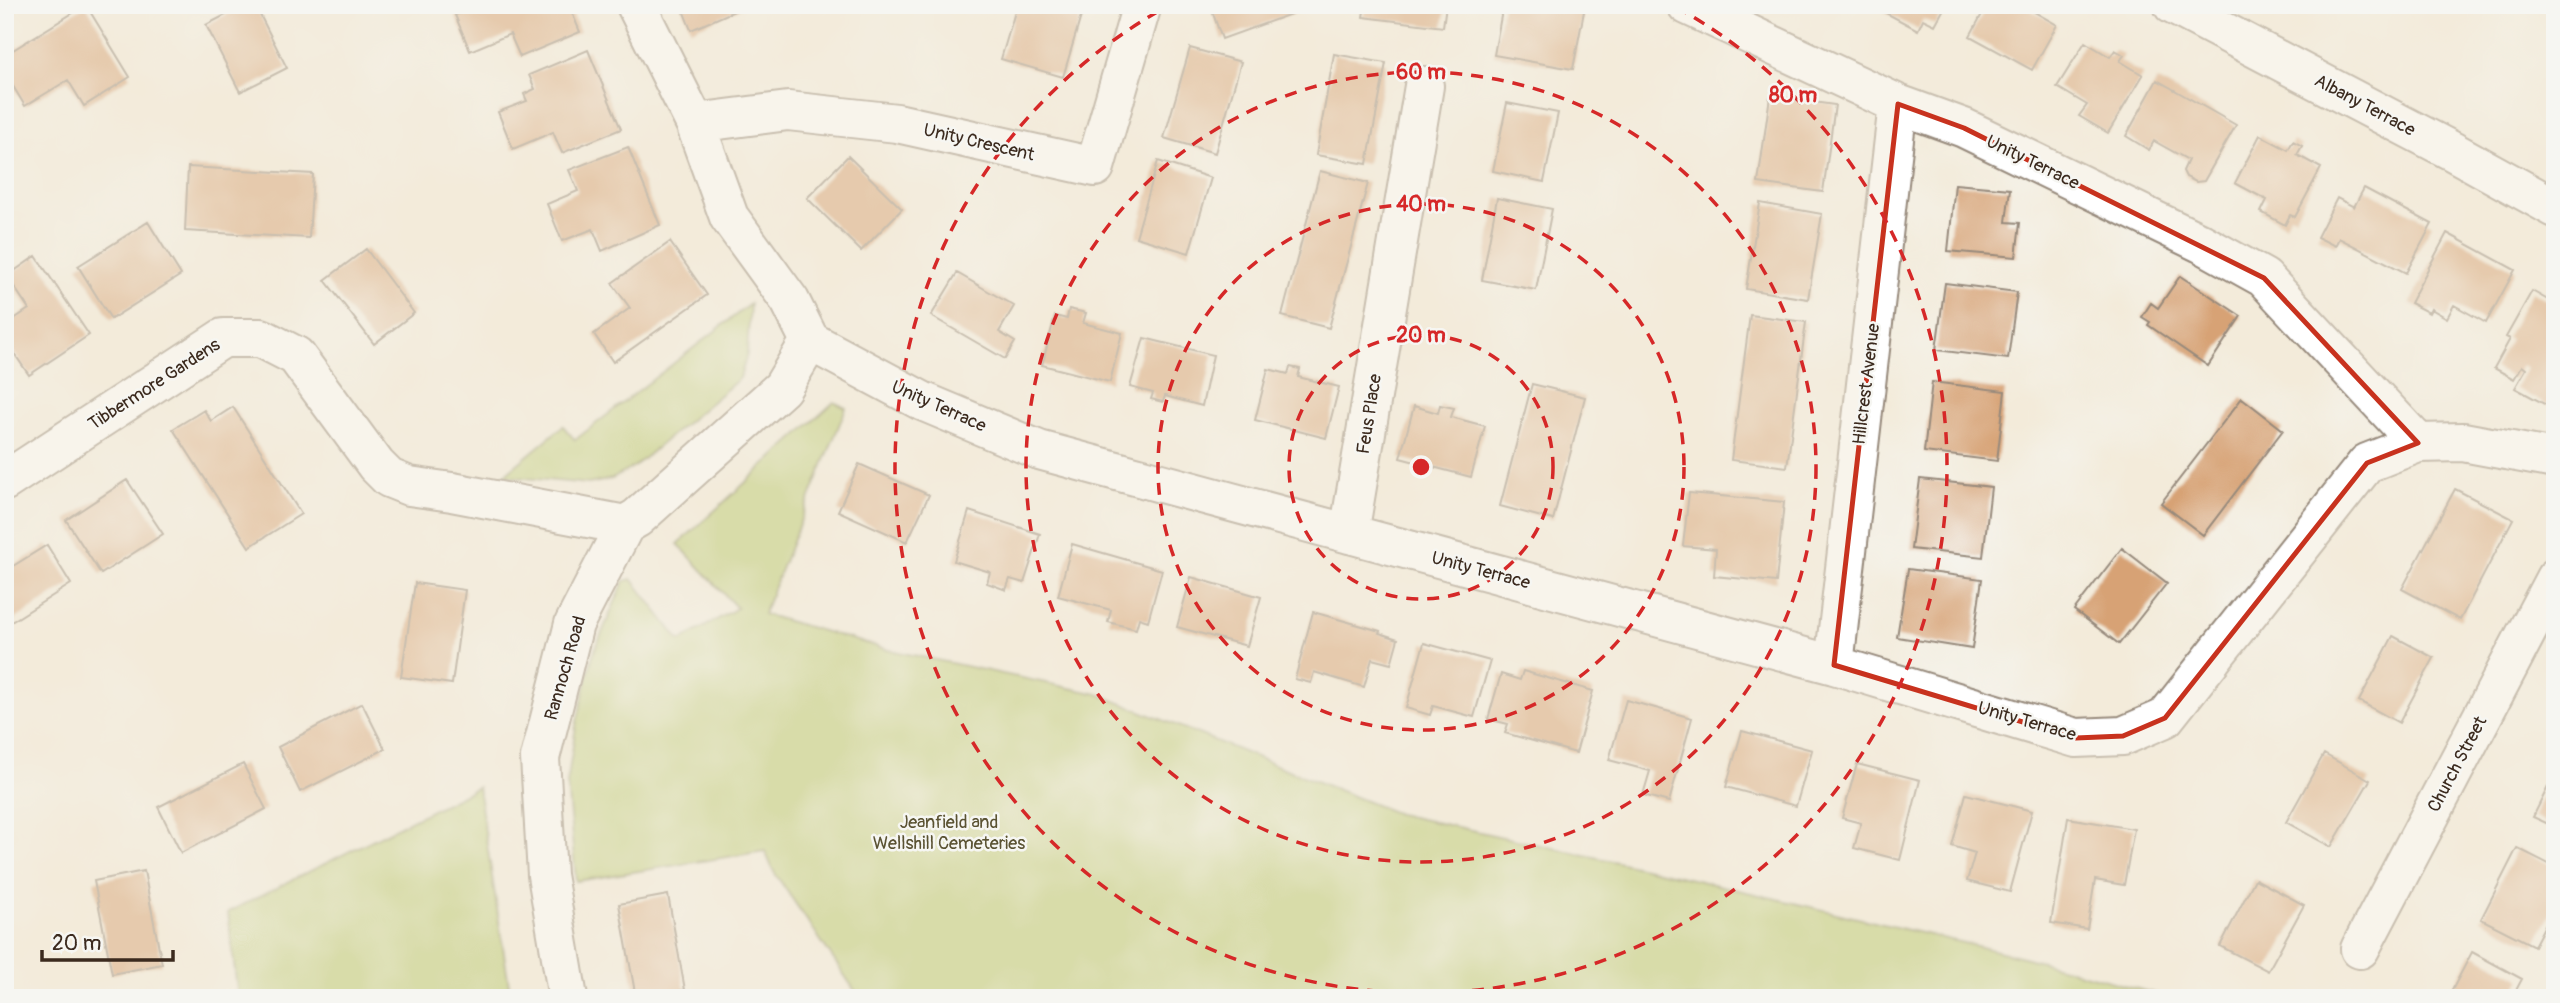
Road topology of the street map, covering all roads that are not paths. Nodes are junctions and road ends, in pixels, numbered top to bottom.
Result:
1 (636, 5) edge
2 (1142, 5) edge
3 (1687, 5) edge
4 (2174, 5) edge
5 (1424, 86) dead end
6 (1898, 104) junction
7 (695, 123) junction
8 (2555, 208) edge
9 (810, 341) junction
10 (2418, 443) junction
11 (2555, 459) edge
12 (5, 481) edge
13 (625, 525) junction
14 (1349, 534) junction
15 (2555, 578) edge
16 (1834, 665) junction
17 (2360, 950) dead end
18 (568, 998) edge

1 - 7 street
2 - 7 street, Unity Crescent
3 - 6 street
4 - 8 street, Albany Terrace
5 - 14 street, Feus Place
6 - 10 street, Unity Terrace
6 - 16 street, Hillcrest Avenue
7 - 9 street
9 - 13 street, Rannoch Road
9 - 14 street, Unity Terrace
10 - 11 street, Unity Terrace
10 - 16 street, Unity Terrace
12 - 13 street, Tibbermore Gardens
13 - 18 street, Rannoch Road
14 - 16 street, Unity Terrace
15 - 17 street, Church Street

